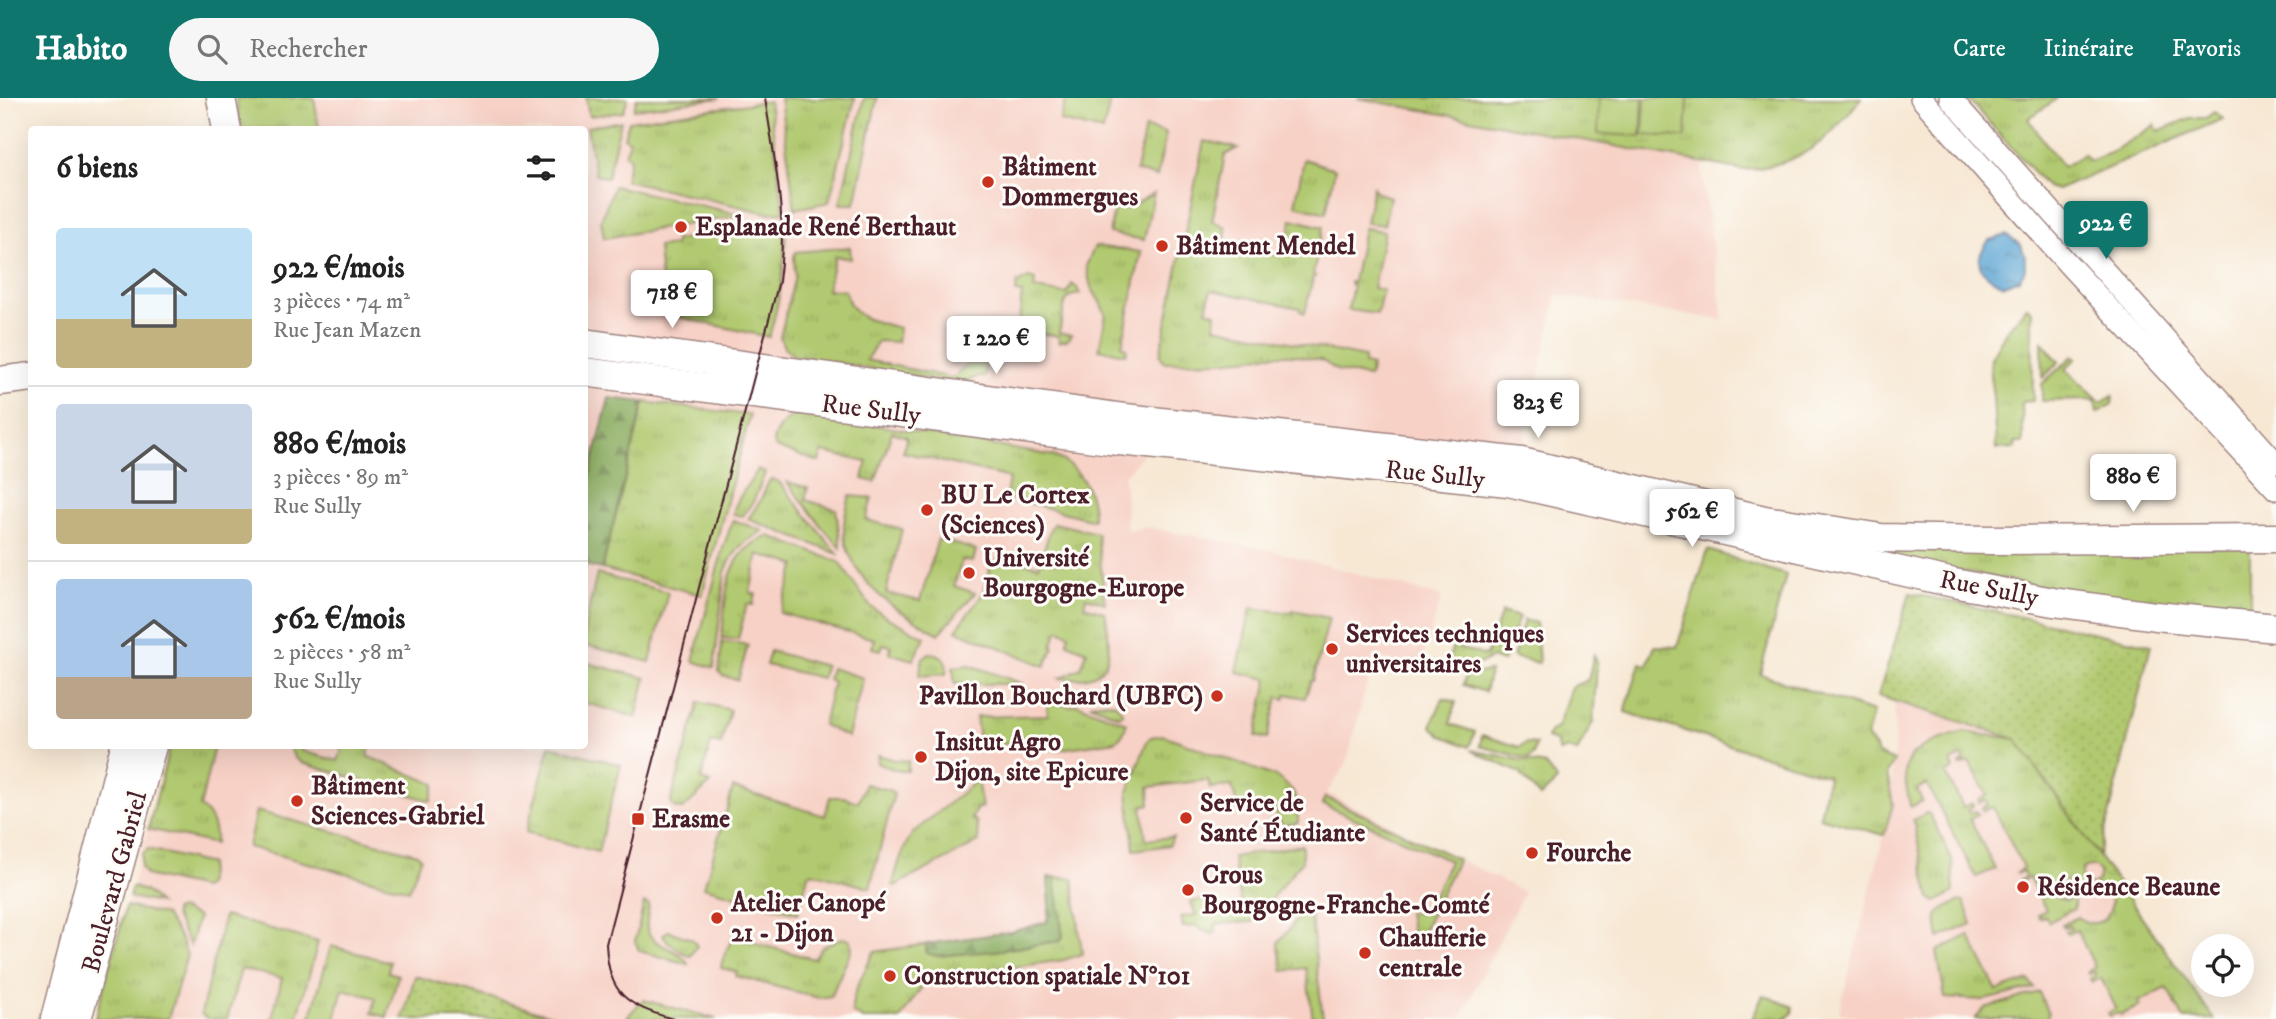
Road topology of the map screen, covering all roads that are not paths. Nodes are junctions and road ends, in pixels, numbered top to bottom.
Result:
1 (204, 98) edge
2 (221, 98) edge
3 (1921, 98) edge
4 (1950, 98) edge
5 (208, 126) edge
6 (226, 126) edge
7 (2069, 265) junction
8 (2125, 294) junction
9 (588, 344) edge
10 (588, 373) edge
11 (28, 378) edge
12 (0, 381) edge
13 (2276, 463) edge
14 (2276, 489) edge
15 (2276, 538) edge
16 (2276, 628) edge
17 (124, 749) edge
18 (151, 749) edge
19 (55, 1019) edge
20 (77, 1019) edge

1 - 5 main road
2 - 6 main road
3 - 7 street
4 - 8 street
7 - 8 street
7 - 14 street
8 - 13 street
9 - 15 main road, Rue Sully
10 - 16 main road, Rue Sully
11 - 12 main road
17 - 19 main road, Boulevard Gabriel
18 - 20 main road, Boulevard Gabriel

